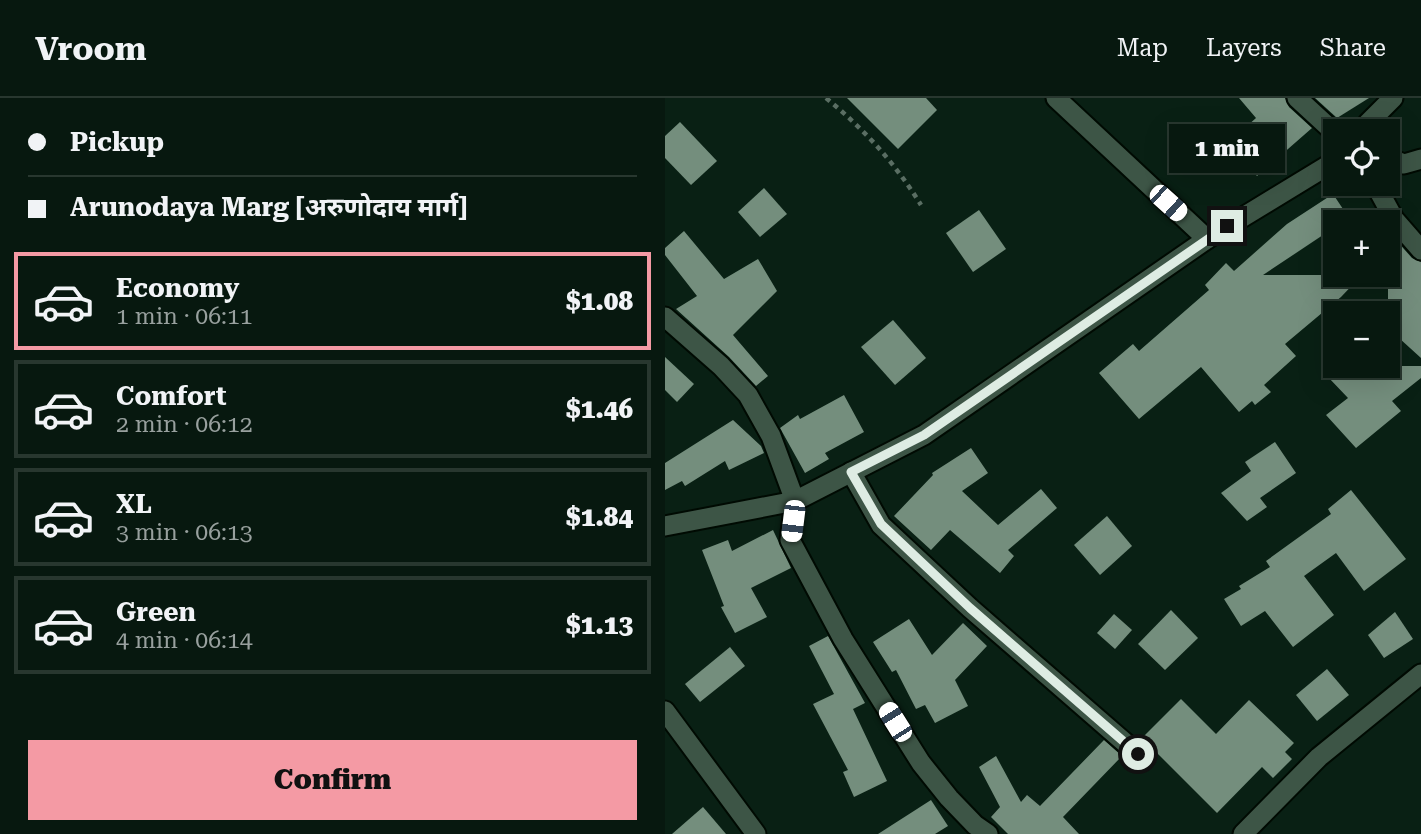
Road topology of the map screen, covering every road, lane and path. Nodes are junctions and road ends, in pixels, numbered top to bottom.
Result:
1 (826, 98) edge
2 (1056, 98) edge
3 (1297, 98) edge
4 (1393, 98) edge
5 (1372, 119) edge
6 (1323, 122) edge
7 (1421, 159) edge
8 (1400, 162) edge
9 (1323, 168) edge
10 (1382, 196) edge
11 (921, 205) dead end
12 (1207, 239) junction
13 (1421, 250) edge
14 (665, 317) edge
15 (851, 472) junction
16 (796, 501) junction
17 (665, 526) edge
18 (1421, 674) edge
19 (665, 710) edge
20 (1138, 754) dead end
21 (756, 834) edge
22 (988, 834) edge
23 (1243, 834) edge

1 - 11 path
2 - 12 street
3 - 6 street
4 - 5 street
7 - 8 street
9 - 12 street
10 - 13 street
12 - 15 street
14 - 16 street
15 - 16 street
15 - 20 street
16 - 17 street
16 - 22 street
18 - 23 street
19 - 21 street

